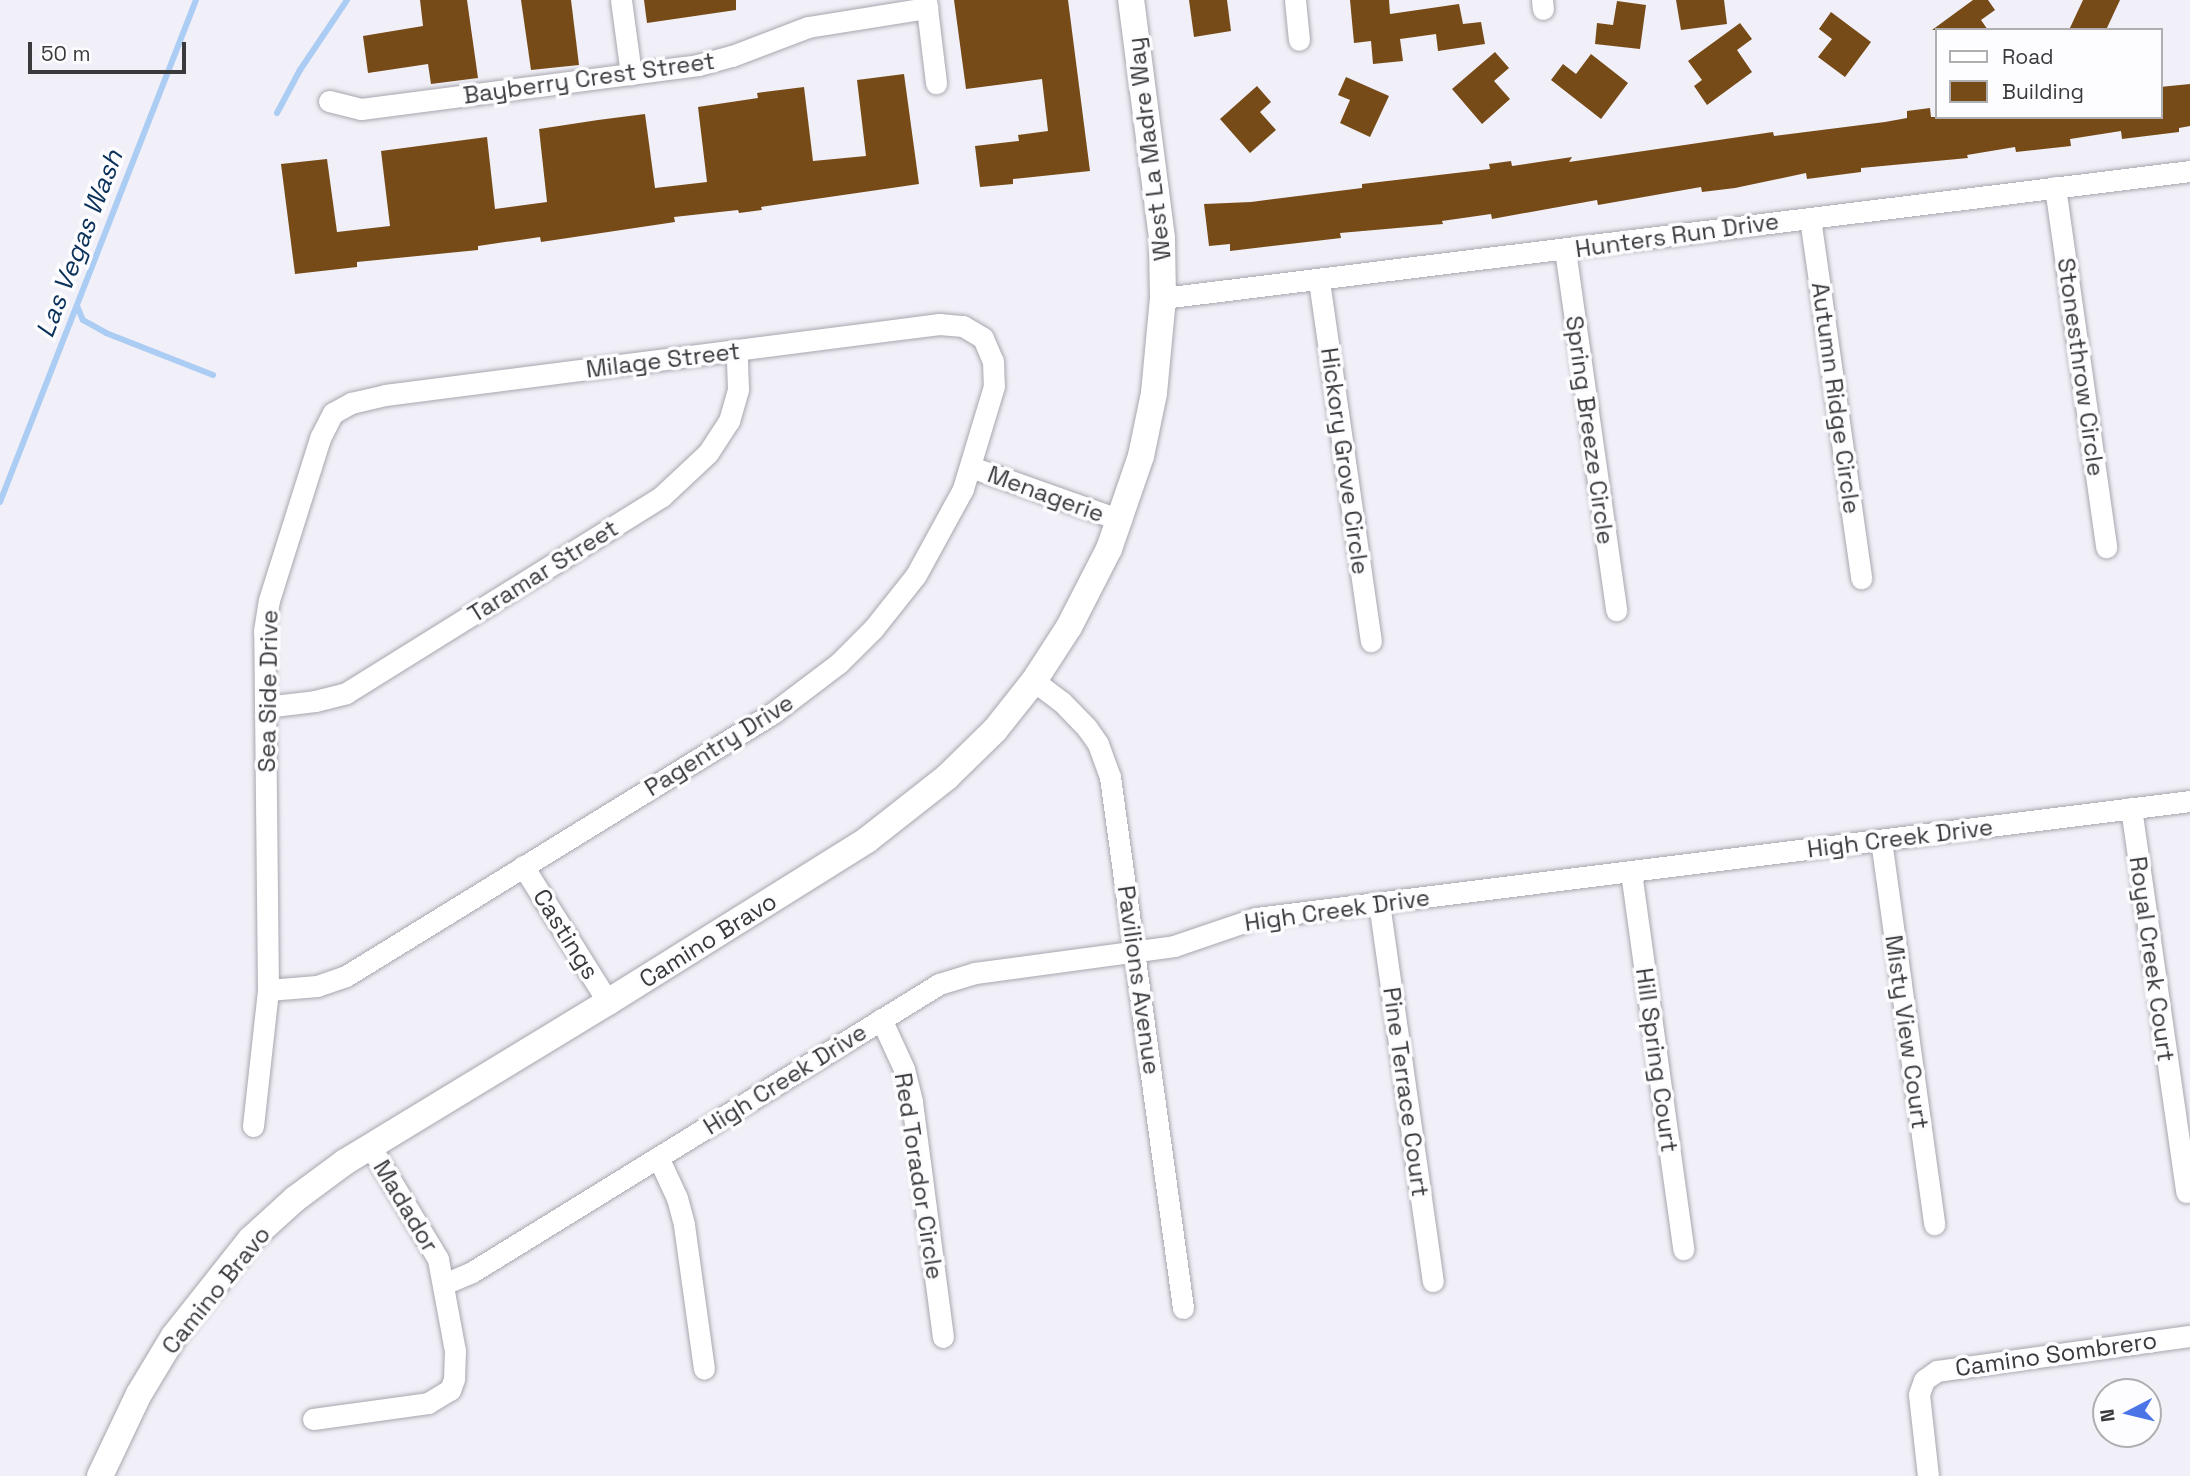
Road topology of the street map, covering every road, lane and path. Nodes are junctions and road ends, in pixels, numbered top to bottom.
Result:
1 (621, 0) edge
2 (1130, 0) edge
3 (1295, 0) edge
4 (927, 4) edge
5 (1299, 40) dead end
6 (631, 74) junction
7 (936, 83) dead end
8 (329, 101) dead end
9 (2190, 171) edge
10 (2056, 187) junction
11 (1810, 218) junction
12 (1565, 250) junction
13 (1319, 281) junction
14 (1163, 298) junction
15 (983, 338) joint
16 (737, 351) junction
17 (341, 407) joint
18 (971, 467) junction
19 (1121, 520) junction
20 (2106, 547) dead end
21 (1861, 578) dead end
22 (1616, 610) dead end
23 (1371, 641) dead end
24 (1034, 681) junction
25 (265, 707) junction
26 (2190, 801) edge
27 (2131, 808) junction
28 (1881, 840) junction
29 (523, 866) junction
30 (1631, 872) junction
31 (1379, 903) junction
32 (1135, 951) junction
33 (268, 990) junction
34 (608, 1002) junction
35 (881, 1019) junction
36 (253, 1126) dead end
37 (370, 1146) junction
38 (658, 1157) junction
39 (2186, 1192) dead end
40 (1934, 1224) dead end
41 (1683, 1249) dead end
42 (1433, 1281) dead end
43 (444, 1284) junction
44 (1183, 1308) dead end
45 (2190, 1336) edge
46 (943, 1337) dead end
47 (705, 1369) dead end
48 (313, 1419) dead end
49 (100, 1476) edge
50 (1928, 1476) edge

1 - 6 street
2 - 14 street, West La Madre Way
3 - 5 street
4 - 6 street, Bayberry Crest Street
4 - 7 street
6 - 8 street, Bayberry Crest Street
9 - 10 street, Hunters Run Drive
10 - 11 street, Hunters Run Drive
10 - 20 street, Stonesthrow Circle
11 - 12 street, Hunters Run Drive
11 - 21 street, Autumn Ridge Circle
12 - 13 street, Hunters Run Drive
12 - 22 street, Spring Breeze Circle
13 - 14 street, Hunters Run Drive
13 - 23 street, Hickory Grove Circle
14 - 19 street, Camino Bravo
15 - 16 street, Milage Street
15 - 18 street, Pagentry Drive
16 - 17 street, Milage Street
16 - 25 street, Taramar Street
17 - 25 street, Sea Side Drive
18 - 19 street, Menagerie
18 - 29 street, Pagentry Drive
19 - 24 street, Camino Bravo
24 - 32 street, Pavilions Avenue
24 - 34 street, Camino Bravo
25 - 33 street, Sea Side Drive
26 - 27 street, High Creek Drive
27 - 28 street, High Creek Drive
27 - 39 street, Royal Creek Court
28 - 30 street, High Creek Drive
28 - 40 street, Misty View Court
29 - 33 street, Pagentry Drive
29 - 34 street, Castings
30 - 31 street, High Creek Drive
30 - 41 street, Hill Spring Court
31 - 32 street, High Creek Drive
31 - 42 street, Pine Terrace Court
32 - 35 street, High Creek Drive
32 - 44 street, Pavilions Avenue
33 - 36 street, Sea Side Drive
34 - 37 street, Camino Bravo
35 - 38 street, High Creek Drive
35 - 46 street, Red Torador Circle
37 - 43 street, Madador
37 - 49 street, Camino Bravo
38 - 43 street, High Creek Drive
38 - 47 street
43 - 48 street, Madador
45 - 50 street, Camino Sombrero

